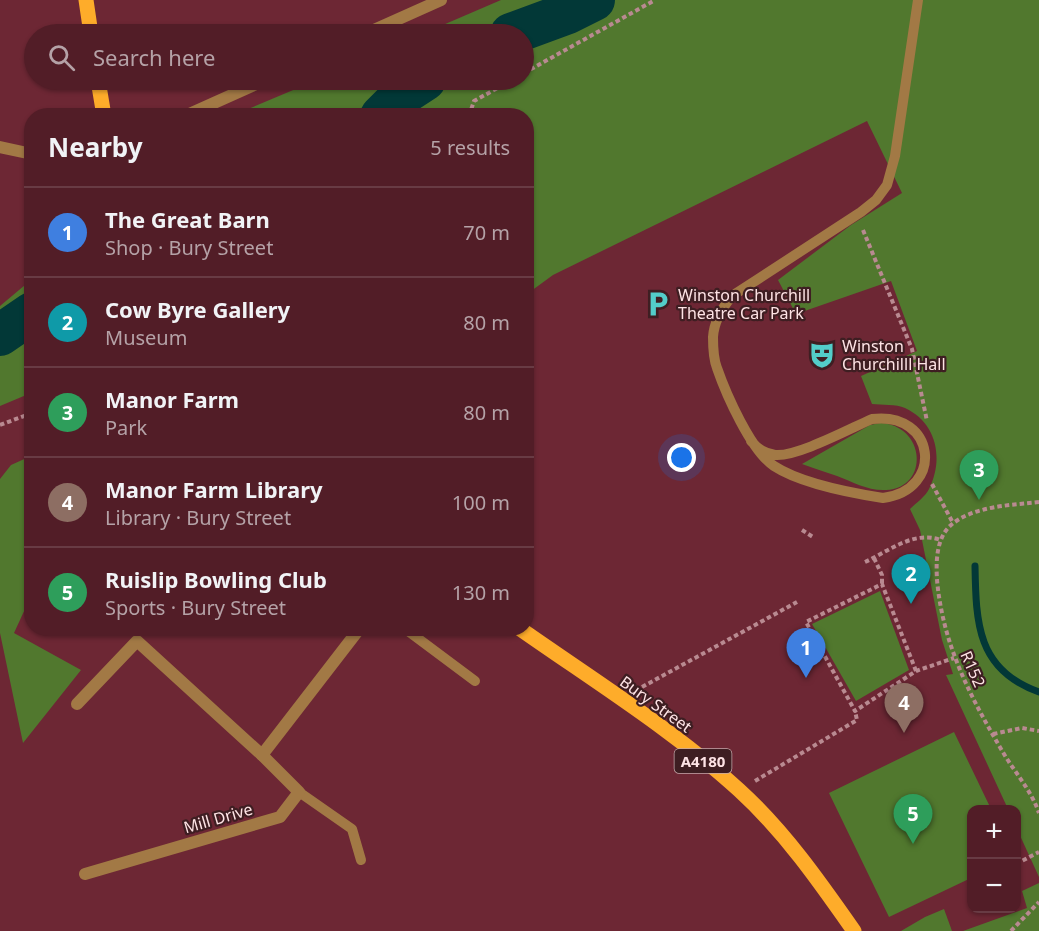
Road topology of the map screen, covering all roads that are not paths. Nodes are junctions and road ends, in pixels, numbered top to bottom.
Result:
1 (86, 0) edge
2 (441, 0) edge
3 (918, 0) edge
4 (90, 24) edge
5 (387, 24) edge
6 (100, 90) edge
7 (243, 90) edge
8 (103, 108) edge
9 (203, 108) edge
10 (0, 147) edge
11 (24, 152) edge
12 (751, 441) junction
13 (354, 636) edge
14 (415, 636) edge
15 (530, 636) edge
16 (476, 681) dead end
17 (77, 704) dead end
18 (262, 755) junction
19 (299, 792) junction
20 (361, 860) dead end
21 (85, 874) dead end
22 (854, 931) edge

1 - 4 main road
2 - 5 street
3 - 12 lane
6 - 8 main road
7 - 9 street
10 - 11 street
12 - 12 lane
13 - 18 street
14 - 16 lane
15 - 22 main road, Bury Street / A4180
17 - 18 street
18 - 19 street
19 - 20 lane
19 - 21 street, Mill Drive

